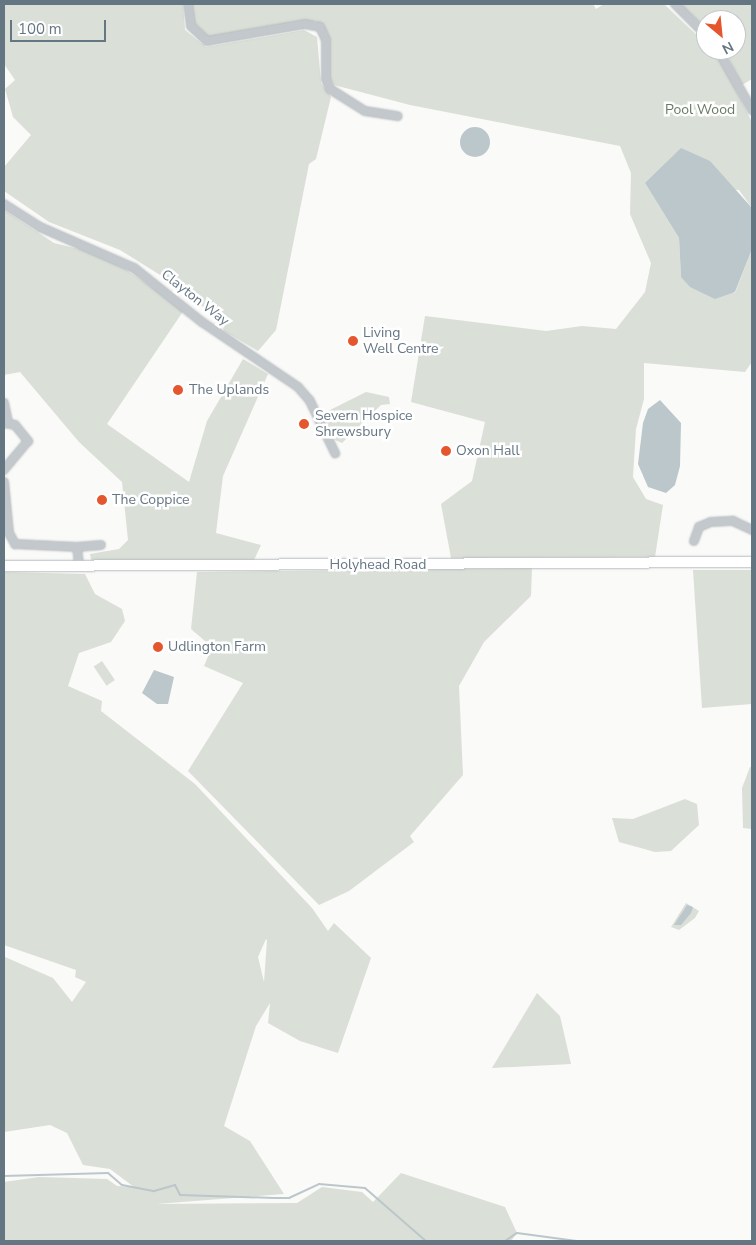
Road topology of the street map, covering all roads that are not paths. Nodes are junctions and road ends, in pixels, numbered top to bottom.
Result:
1 (188, 4) edge
2 (675, 4) edge
3 (696, 26) edge
4 (724, 60) edge
5 (752, 110) edge
6 (398, 116) dead end
7 (4, 204) edge
8 (4, 403) edge
9 (6, 423) edge
10 (335, 453) dead end
11 (4, 470) edge
12 (4, 482) edge
13 (752, 530) edge
14 (691, 536) dead end
15 (100, 545) dead end
16 (77, 547) junction
17 (752, 562) edge
18 (79, 565) junction
19 (4, 566) edge

1 - 6 street
2 - 3 street
4 - 5 street
7 - 10 street, Clayton Way
8 - 9 street
9 - 11 street
12 - 16 street
13 - 14 street
15 - 16 street
16 - 18 street
17 - 18 main road, Holyhead Road
18 - 19 main road, Holyhead Road

